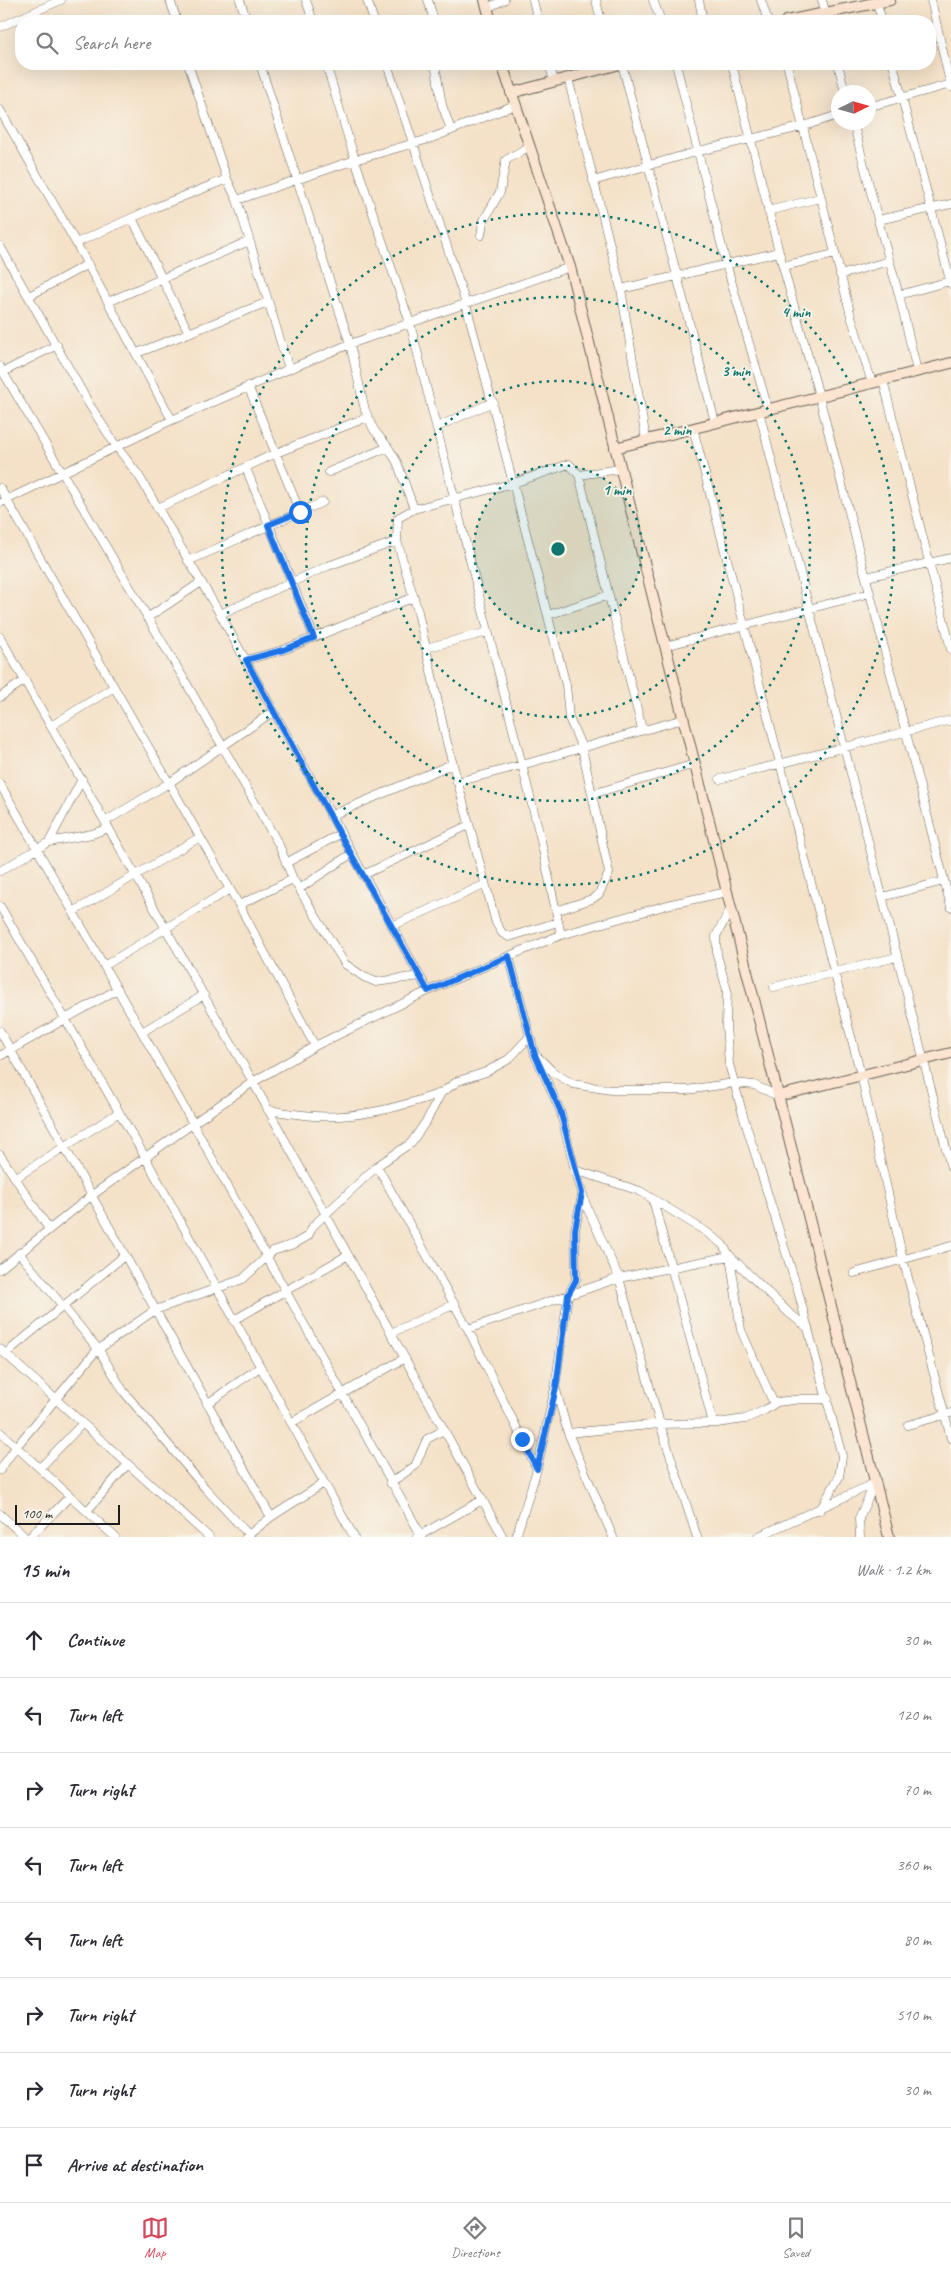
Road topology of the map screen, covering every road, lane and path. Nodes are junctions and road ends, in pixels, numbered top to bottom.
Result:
1 (61, 0) edge
2 (170, 0) edge
3 (240, 0) edge
4 (306, 0) edge
5 (367, 0) edge
6 (428, 0) edge
7 (504, 0) edge
8 (533, 0) edge
9 (596, 0) edge
10 (653, 0) edge
11 (699, 0) edge
12 (761, 0) edge
13 (822, 0) edge
14 (890, 0) edge
15 (931, 0) edge
16 (878, 3) junction
17 (486, 4) edge
18 (27, 15) edge
19 (174, 15) edge
20 (243, 15) edge
21 (311, 15) edge
22 (372, 15) edge
23 (432, 15) edge
24 (537, 15) edge
25 (600, 15) edge
26 (659, 15) edge
27 (702, 15) edge
28 (766, 15) edge
29 (826, 15) edge
30 (837, 15) edge
31 (881, 15) edge
32 (935, 15) edge
33 (15, 20) edge
34 (936, 21) edge
35 (0, 27) edge
36 (190, 70) edge
37 (262, 70) edge
38 (328, 70) edge
39 (389, 70) edge
40 (435, 70) edge
41 (504, 70) edge
42 (551, 70) edge
43 (596, 70) edge
44 (619, 70) edge
45 (678, 70) edge
46 (733, 70) edge
47 (788, 70) edge
48 (840, 70) edge
49 (895, 70) edge
50 (568, 78) junction
51 (554, 81) junction
52 (843, 85) edge
53 (951, 85) edge
54 (511, 93) junction
55 (902, 97) junction
56 (515, 105) junction
57 (876, 105) edge
58 (1, 114) edge
59 (831, 117) edge
60 (801, 127) junction
61 (451, 130) junction
62 (855, 130) edge
63 (750, 139) junction
64 (413, 144) junction
65 (528, 147) junction
66 (699, 151) junction
67 (355, 160) junction
68 (647, 165) junction
69 (227, 179) junction
70 (296, 179) junction
71 (593, 181) junction
72 (820, 198) junction
73 (236, 200) junction
74 (951, 204) edge
75 (932, 208) junction
76 (768, 211) junction
77 (132, 218) junction
78 (878, 220) junction
79 (481, 235) dead end
80 (249, 241) junction
81 (76, 242) junction
82 (0, 246) edge
83 (779, 252) junction
84 (835, 254) junction
85 (889, 261) junction
86 (88, 264) junction
87 (726, 264) junction
88 (783, 266) junction
89 (570, 267) junction
90 (840, 275) junction
91 (677, 277) junction
92 (162, 279) junction
93 (951, 283) edge
94 (621, 288) junction
95 (899, 295) junction
96 (29, 296) junction
97 (108, 302) junction
98 (268, 302) junction
99 (466, 304) junction
100 (410, 323) junction
101 (189, 333) junction
102 (57, 344) junction
103 (350, 344) junction
104 (137, 353) junction
105 (951, 363) edge
106 (289, 369) junction
107 (1, 370) edge
108 (917, 371) junction
109 (878, 381) junction
110 (248, 386) junction
111 (819, 396) junction
112 (493, 402) junction
113 (763, 410) junction
114 (368, 417) junction
115 (172, 420) junction
116 (715, 422) junction
117 (437, 427) junction
118 (692, 428) junction
119 (646, 440) junction
120 (116, 446) junction
121 (388, 446) junction
122 (615, 448) junction
123 (276, 453) junction
124 (246, 468) junction
125 (620, 469) junction
126 (329, 472) dead end
127 (62, 473) junction
128 (579, 475) junction
129 (514, 483) junction
130 (0, 488) edge
131 (455, 498) junction
132 (3, 501) edge
133 (323, 502) dead end
134 (158, 508) junction
135 (414, 509) junction
136 (300, 512) junction
137 (268, 525) junction
138 (398, 541) junction
139 (951, 558) edge
140 (188, 561) junction
141 (929, 563) junction
142 (866, 578) junction
143 (293, 582) junction
144 (200, 583) junction
145 (870, 593) junction
146 (609, 595) junction
147 (414, 597) junction
148 (809, 609) junction
149 (220, 614) junction
150 (548, 615) junction
151 (147, 618) junction
152 (744, 626) junction
153 (488, 632) junction
154 (0, 637) edge
155 (314, 638) junction
156 (665, 646) junction
157 (425, 648) junction
158 (951, 649) edge
159 (246, 660) junction
160 (25, 680) junction
161 (114, 687) junction
162 (0, 697) edge
163 (274, 711) junction
164 (683, 718) junction
165 (951, 720) edge
166 (51, 726) junction
167 (642, 729) junction
168 (906, 732) junction
169 (222, 746) junction
170 (844, 747) junction
171 (582, 748) junction
172 (780, 763) junction
173 (452, 764) junction
174 (695, 764) junction
175 (522, 765) junction
176 (82, 779) junction
177 (720, 779) dead end
178 (457, 782) junction
179 (169, 783) junction
180 (0, 784) edge
181 (592, 794) junction
182 (330, 816) junction
183 (107, 824) junction
184 (469, 825) junction
185 (340, 834) junction
186 (200, 837) junction
187 (49, 842) junction
188 (37, 850) junction
189 (351, 854) junction
190 (286, 863) junction
191 (0, 870) edge
192 (363, 875) junction
193 (136, 876) junction
194 (293, 879) junction
195 (944, 881) junction
196 (484, 885) junction
197 (230, 889) junction
198 (299, 889) junction
199 (727, 892) junction
200 (882, 897) junction
201 (239, 905) junction
202 (0, 906) edge
203 (951, 907) edge
204 (731, 908) junction
205 (556, 911) junction
206 (73, 912) junction
207 (558, 922) junction
208 (392, 926) junction
209 (167, 929) junction
210 (561, 935) junction
211 (509, 956) junction
212 (897, 956) junction
213 (104, 966) junction
214 (834, 972) junction
215 (420, 976) junction
216 (774, 987) dead end
217 (118, 989) junction
218 (428, 991) junction
219 (204, 995) junction
220 (64, 1018) junction
221 (0, 1031) edge
222 (142, 1032) junction
223 (530, 1036) junction
224 (315, 1046) junction
225 (10, 1049) junction
226 (951, 1053) edge
227 (535, 1055) junction
228 (0, 1056) edge
229 (924, 1060) junction
230 (861, 1075) junction
231 (253, 1082) junction
232 (734, 1083) junction
233 (442, 1093) junction
234 (778, 1096) junction
235 (268, 1110) junction
236 (118, 1113) junction
237 (192, 1124) junction
238 (64, 1146) junction
239 (145, 1158) junction
240 (1, 1160) edge
241 (377, 1166) junction
242 (951, 1168) edge
243 (575, 1170) junction
244 (15, 1178) junction
245 (582, 1193) junction
246 (91, 1196) junction
247 (653, 1200) junction
248 (326, 1215) junction
249 (49, 1229) junction
250 (951, 1246) edge
251 (19, 1253) junction
252 (348, 1255) junction
253 (124, 1256) junction
254 (730, 1256) junction
255 (266, 1258) junction
256 (903, 1259) junction
257 (671, 1267) junction
258 (0, 1268) edge
259 (854, 1273) dead end
260 (619, 1278) junction
261 (217, 1289) junction
262 (285, 1292) junction
263 (568, 1295) junction
264 (455, 1304) junction
265 (63, 1306) junction
266 (155, 1310) junction
267 (234, 1320) junction
268 (808, 1328) junction
269 (468, 1329) junction
270 (391, 1333) junction
271 (99, 1350) junction
272 (3, 1351) edge
273 (405, 1358) junction
274 (260, 1368) junction
275 (556, 1388) junction
276 (341, 1394) junction
277 (828, 1399) junction
278 (55, 1400) junction
279 (207, 1404) junction
280 (774, 1404) junction
281 (948, 1414) edge
282 (291, 1423) junction
283 (713, 1423) junction
284 (82, 1424) junction
285 (660, 1424) junction
286 (908, 1425) dead end
287 (444, 1430) junction
288 (0, 1432) edge
289 (568, 1433) junction
290 (951, 1438) edge
291 (16, 1447) junction
292 (127, 1465) junction
293 (40, 1468) junction
294 (537, 1469) junction
295 (0, 1470) edge
296 (324, 1483) junction
297 (390, 1483) junction
298 (875, 1483) junction
299 (70, 1496) junction
300 (482, 1500) junction
301 (820, 1510) junction
302 (87, 1511) junction
303 (1, 1516) edge
304 (271, 1517) junction
305 (248, 1536) edge
306 (351, 1536) edge
307 (419, 1536) edge
308 (25, 1537) edge
309 (30, 1537) edge
310 (115, 1537) edge
311 (209, 1537) edge
312 (502, 1537) edge
313 (516, 1537) edge
314 (613, 1537) edge
315 (698, 1537) edge
316 (758, 1537) edge
317 (860, 1537) edge
318 (889, 1537) edge

1 - 18 street
2 - 19 street
3 - 20 street
4 - 21 street
5 - 22 street
6 - 23 street
7 - 17 street
8 - 24 street
9 - 25 street
10 - 26 street
11 - 27 street
12 - 28 street
13 - 29 street
14 - 16 street
15 - 32 street
16 - 30 street
16 - 31 street
33 - 35 street
34 - 53 street
36 - 69 street
37 - 70 street
38 - 67 street
39 - 64 street
40 - 61 street
41 - 54 street
42 - 51 street
43 - 50 street
44 - 68 street
45 - 66 street
46 - 63 street
47 - 60 street
48 - 52 street
49 - 55 street
50 - 51 street
50 - 71 street
51 - 54 street
53 - 55 street
54 - 56 street
55 - 57 street
55 - 75 street
56 - 61 street
56 - 65 street
58 - 81 street
59 - 60 street
60 - 63 street
60 - 72 street
61 - 64 street
62 - 78 street
63 - 66 street
63 - 76 street
64 - 67 street
64 - 99 street
65 - 79 street
65 - 89 street
66 - 68 street
66 - 87 street
67 - 70 street
67 - 100 street
68 - 71 street
68 - 91 street
69 - 73 street
69 - 77 street
70 - 73 street
70 - 103 street
71 - 94 street
72 - 76 street
72 - 84 street
73 - 80 street
74 - 75 street
75 - 78 street
75 - 93 street
76 - 83 street
77 - 81 street
77 - 92 street
78 - 85 street
80 - 92 street
80 - 98 street
81 - 86 street
82 - 96 street
83 - 87 street
83 - 88 street
84 - 88 street
84 - 90 street
85 - 90 street
85 - 95 street
86 - 96 street
86 - 97 street
87 - 91 street
87 - 113 street
88 - 111 street
89 - 99 street
89 - 122 street
90 - 109 street
91 - 94 street
91 - 116 street
92 - 97 street
92 - 101 street
93 - 95 street
94 - 119 street
95 - 108 street
96 - 102 street
97 - 104 street
98 - 101 street
98 - 106 street
99 - 100 street
99 - 112 street
100 - 103 street
100 - 117 street
101 - 104 street
102 - 107 street
102 - 120 street
103 - 106 street
103 - 114 street
104 - 115 street
105 - 108 street
106 - 110 street
107 - 127 street
108 - 109 street
109 - 111 street
109 - 141 street
110 - 115 street
110 - 123 street
111 - 113 street
111 - 142 street
112 - 117 street
112 - 129 street
113 - 116 street
113 - 148 street
114 - 121 street
114 - 123 street
115 - 120 street
116 - 118 street
117 - 131 street
118 - 119 street
118 - 152 street
119 - 122 street
120 - 127 street
120 - 134 street
121 - 126 street
121 - 135 street
122 - 125 street
123 - 124 street
123 - 136 street
124 - 134 street
124 - 137 street
125 - 128 street
125 - 156 street
127 - 132 street
127 - 151 street
128 - 129 street
128 - 146 street
129 - 131 street
129 - 150 street
130 - 132 street
131 - 135 street
131 - 153 street
132 - 161 street
133 - 136 street
134 - 140 street
135 - 138 street
136 - 137 street
137 - 140 street
137 - 143 street
138 - 143 street
138 - 147 street
139 - 141 street
140 - 144 street
141 - 142 street
141 - 158 street
142 - 145 street
143 - 149 street
143 - 155 street
144 - 149 street
144 - 151 street
145 - 148 street
145 - 168 street
146 - 150 street
146 - 167 street
147 - 155 street
147 - 157 street
148 - 152 street
148 - 170 street
149 - 159 street
150 - 171 street
151 - 169 street
152 - 156 street
152 - 172 street
153 - 157 street
153 - 175 street
154 - 160 street
155 - 159 street
156 - 164 street
157 - 173 street
159 - 163 street
160 - 162 street
160 - 166 street
161 - 166 street
161 - 179 street
163 - 169 street
163 - 182 street
164 - 167 street
164 - 174 street
165 - 168 street
166 - 176 street
167 - 171 street
168 - 170 street
168 - 195 street
169 - 179 street
169 - 190 street
170 - 172 street
170 - 200 street
171 - 175 street
171 - 181 street
172 - 177 street
172 - 214 street
173 - 178 street
173 - 182 street
174 - 181 street
174 - 199 street
175 - 178 street
175 - 205 street
176 - 183 street
176 - 187 street
178 - 184 street
179 - 183 street
179 - 186 street
180 - 188 street
181 - 205 street
182 - 185 street
183 - 187 street
183 - 193 street
184 - 192 street
184 - 196 street
185 - 189 street
185 - 190 street
186 - 193 street
186 - 197 street
187 - 188 street
188 - 191 street
188 - 206 street
189 - 192 street
189 - 198 street
190 - 194 street
192 - 208 street
193 - 206 street
193 - 209 street
194 - 198 street
194 - 201 street
195 - 200 street
195 - 203 street
196 - 207 street
196 - 208 street
197 - 201 street
197 - 209 street
198 - 215 street
199 - 204 street
199 - 210 street
200 - 212 street
201 - 224 street
202 - 220 street
204 - 232 street
204 - 234 street
205 - 207 street
206 - 213 street
207 - 210 street
208 - 215 street
209 - 213 street
209 - 219 street
210 - 211 street
211 - 218 street
211 - 223 street
212 - 214 street
212 - 229 street
213 - 217 street
214 - 216 street
214 - 230 street
215 - 218 street
217 - 220 street
217 - 222 street
218 - 224 street
219 - 222 street
219 - 231 street
220 - 225 street
220 - 236 street
221 - 225 street
222 - 237 street
223 - 227 street
223 - 233 street
224 - 231 street
225 - 228 street
225 - 238 street
226 - 229 street
227 - 232 street
227 - 243 street
229 - 230 street
229 - 242 street
230 - 234 street
230 - 256 street
231 - 235 street
231 - 237 street
232 - 234 street
232 - 268 street
233 - 235 street
233 - 241 street
234 - 298 street
235 - 248 street
236 - 238 street
236 - 239 street
237 - 239 street
237 - 255 street
238 - 244 street
238 - 246 street
239 - 246 street
239 - 261 street
240 - 244 street
241 - 248 street
241 - 264 street
243 - 245 street
243 - 247 street
244 - 249 street
245 - 260 street
245 - 263 street
246 - 249 street
246 - 253 street
247 - 254 street
247 - 257 street
248 - 252 street
248 - 255 street
249 - 251 street
250 - 256 street
251 - 258 street
251 - 265 street
252 - 262 street
252 - 270 street
253 - 265 street
253 - 266 street
254 - 257 street
254 - 268 street
254 - 280 street
255 - 261 street
255 - 262 street
256 - 259 street
256 - 281 street
257 - 260 street
257 - 283 street
260 - 263 street
260 - 285 street
261 - 266 street
261 - 267 street
262 - 267 street
262 - 276 street
263 - 269 street
263 - 275 street
264 - 269 street
264 - 270 street
265 - 271 street
265 - 272 street
266 - 271 street
266 - 279 street
267 - 274 street
268 - 277 street
269 - 294 street
270 - 273 street
271 - 278 street
271 - 305 street
272 - 278 street
273 - 276 street
273 - 287 street
274 - 279 street
274 - 282 street
275 - 289 street
275 - 294 street
276 - 282 street
276 - 297 street
277 - 280 street
277 - 301 street
278 - 284 street
278 - 291 street
279 - 304 street
280 - 283 street
281 - 286 street
281 - 290 street
282 - 296 street
283 - 285 street
284 - 292 street
284 - 293 street
285 - 289 street
285 - 315 street
287 - 297 street
287 - 300 street
288 - 291 street
289 - 314 street
291 - 293 street
291 - 295 street
292 - 302 street
292 - 311 street
293 - 299 street
294 - 313 street
296 - 304 street
296 - 306 street
297 - 307 street
298 - 301 street
298 - 317 street
298 - 318 street
299 - 302 street
299 - 309 street
300 - 307 street
300 - 312 street
301 - 316 street
302 - 310 street
303 - 308 street
304 - 305 street

